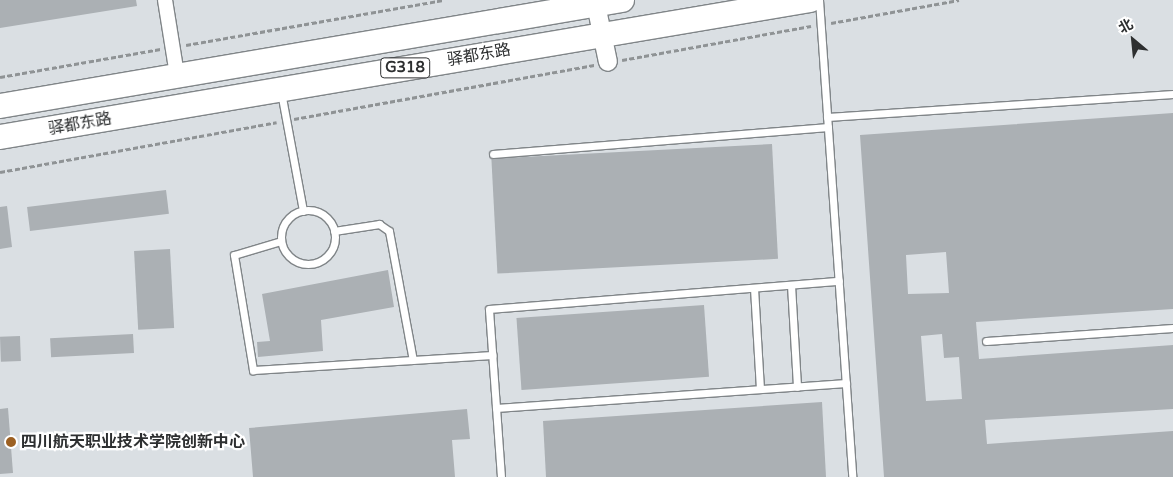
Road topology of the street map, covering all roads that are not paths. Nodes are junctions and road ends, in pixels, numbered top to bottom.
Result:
1 (165, 0) edge
2 (622, 0) edge
3 (810, 0) edge
4 (819, 0) edge
5 (596, 2) edge
6 (602, 34) junction
7 (608, 62) road end
8 (177, 75) junction
9 (280, 89) junction
10 (1173, 94) edge
11 (0, 106) edge
12 (827, 117) junction
13 (828, 127) junction
14 (0, 137) edge
15 (493, 154) dead end
16 (303, 210) junction
17 (334, 231) junction
18 (281, 241) junction
19 (839, 281) junction
20 (791, 285) junction
21 (754, 288) junction
22 (1173, 328) edge
23 (986, 341) dead end
24 (493, 355) junction
25 (413, 360) junction
26 (846, 383) junction
27 (797, 387) junction
28 (760, 389) junction
29 (496, 408) junction
30 (501, 477) edge
31 (852, 477) edge

1 - 8 street
2 - 5 highway, 驿都东路 / G318
3 - 6 highway, 驿都东路 / G318
4 - 12 lane
5 - 6 street
5 - 8 highway, 驿都东路 / G318
6 - 7 street
6 - 9 highway, 驿都东路 / G318
8 - 11 highway, 驿都东路 / G318
9 - 14 highway, 驿都东路 / G318
9 - 16 lane
10 - 12 lane
12 - 13 lane
13 - 15 lane
13 - 19 lane
16 - 17 lane
16 - 18 lane
17 - 18 lane
17 - 25 lane
18 - 25 lane
19 - 20 lane
19 - 26 lane
20 - 21 lane
20 - 27 lane
21 - 24 lane
21 - 28 lane
22 - 23 lane
24 - 25 lane
24 - 29 lane
26 - 27 lane
26 - 31 lane
27 - 28 lane
28 - 29 lane
29 - 30 lane

